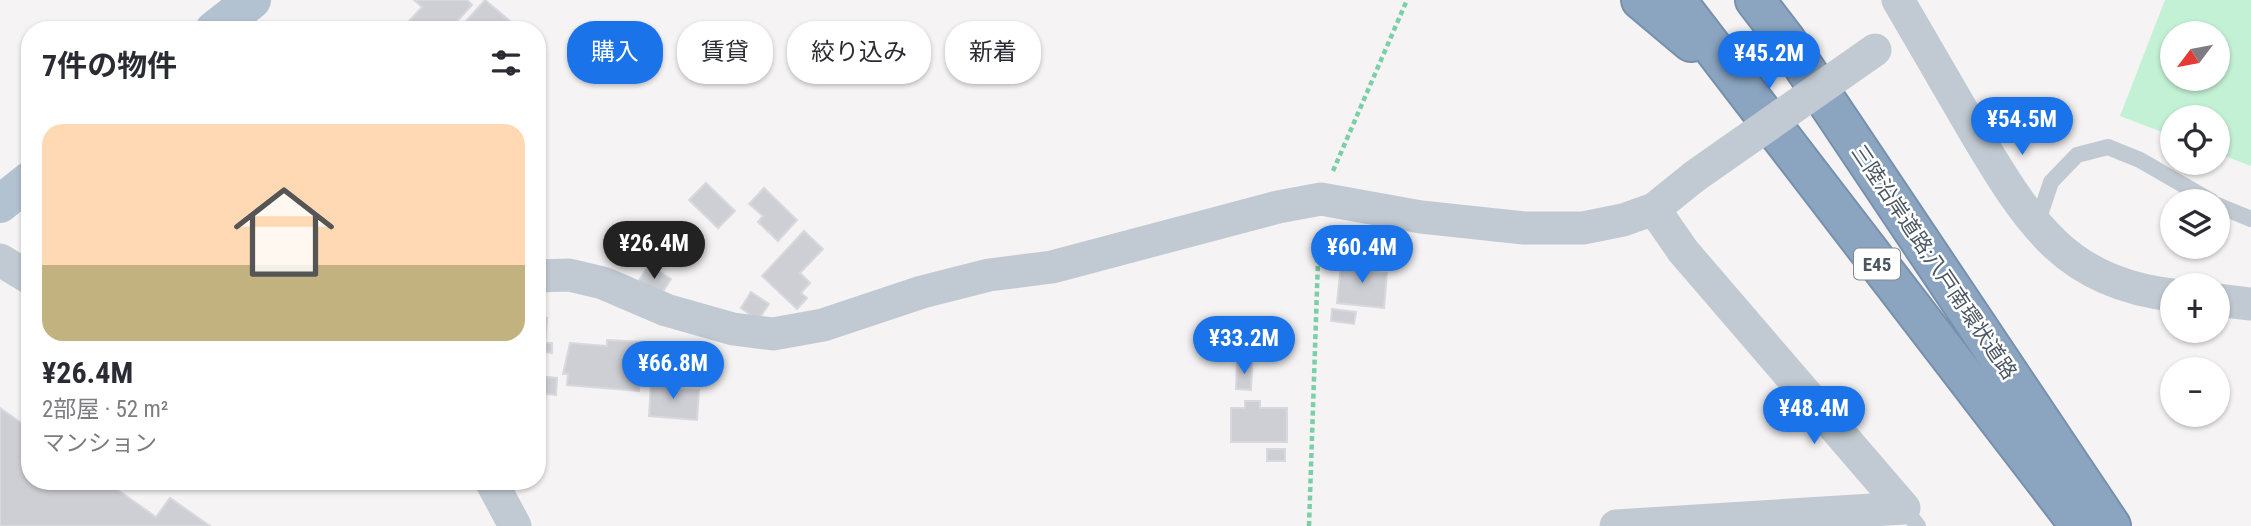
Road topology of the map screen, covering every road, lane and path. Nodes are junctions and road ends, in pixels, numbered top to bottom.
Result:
1 (252, 0) edge
2 (1407, 0) edge
3 (1641, 0) edge
4 (1676, 0) edge
5 (1755, 0) edge
6 (1766, 0) edge
7 (1905, 12) edge
8 (225, 21) edge
9 (1785, 39) junction
10 (1730, 74) junction
11 (21, 187) edge
12 (2190, 189) edge
13 (1321, 199) junction
14 (0, 204) edge
15 (1654, 209) junction
16 (2230, 210) edge
17 (2251, 219) edge
18 (2037, 224) junction
19 (0, 260) edge
20 (21, 273) edge
21 (546, 276) edge
22 (2160, 294) edge
23 (2230, 302) edge
24 (2251, 304) edge
25 (496, 490) edge
26 (1911, 517) edge
27 (515, 526) edge
28 (1309, 526) edge
29 (1616, 526) edge
30 (2080, 526) edge
31 (2111, 526) edge

1 - 8 main road
2 - 13 path
3 - 10 highway
4 - 10 highway, 三陸沿岸道路;八戸南環状道路 / E45
5 - 9 highway, 三陸沿岸道路;八戸南環状道路 / E45
6 - 9 highway
7 - 15 street, bridge
7 - 18 street
9 - 31 highway, 三陸沿岸道路;八戸南環状道路 / E45
10 - 30 highway, 三陸沿岸道路;八戸南環状道路 / E45
11 - 14 main road
12 - 18 lane
13 - 15 street
13 - 21 street
13 - 28 path
15 - 26 street
16 - 17 lane
18 - 22 street
19 - 20 street
23 - 24 street
25 - 27 street
26 - 29 street

